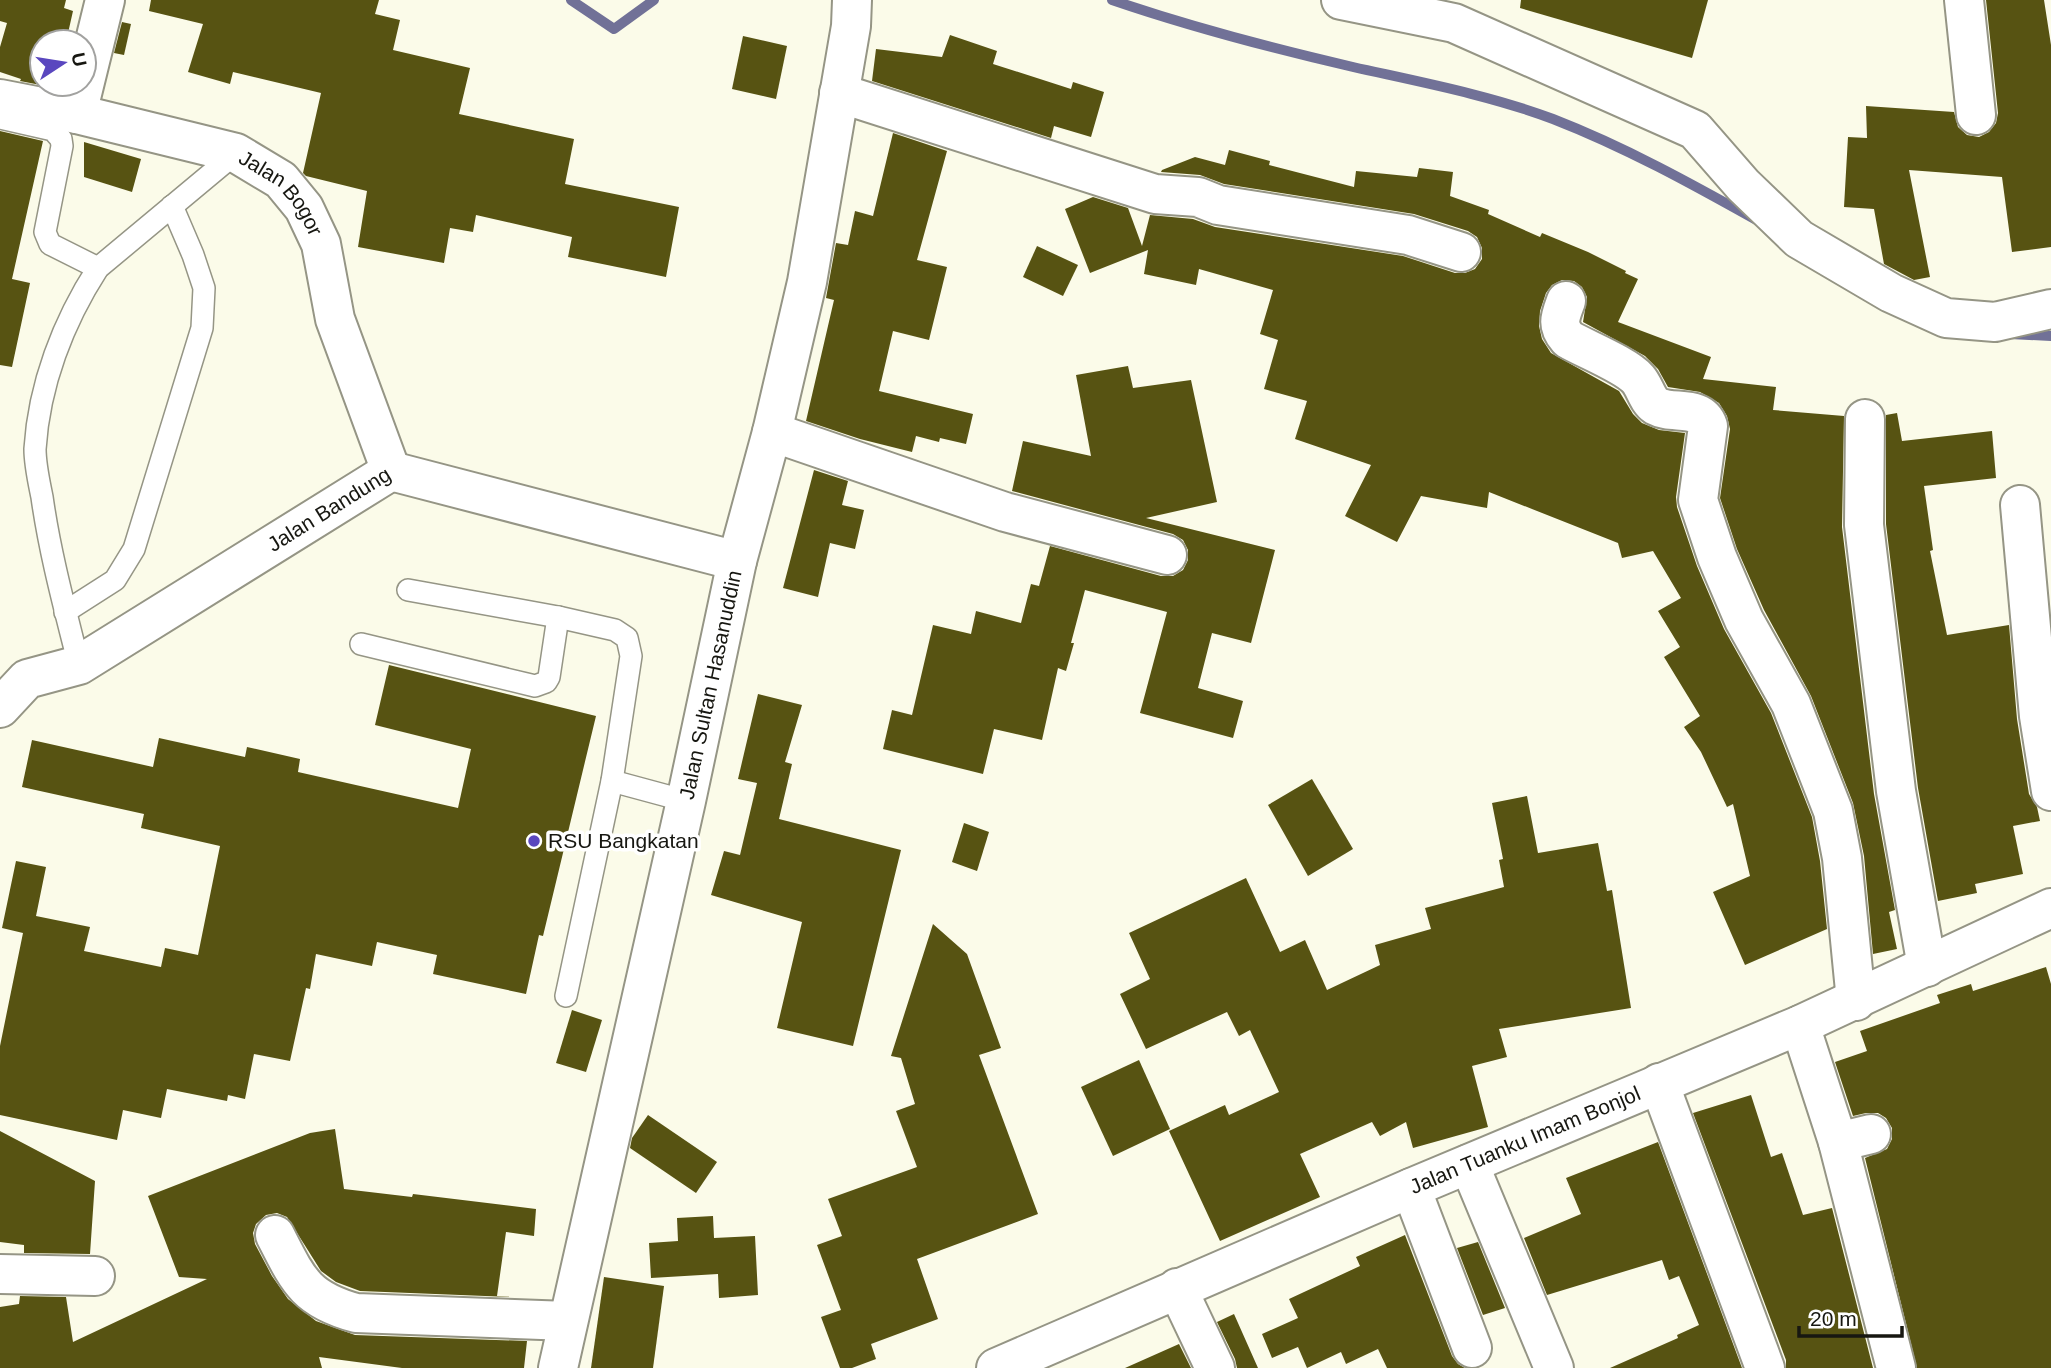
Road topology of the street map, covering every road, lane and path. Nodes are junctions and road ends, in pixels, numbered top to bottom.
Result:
1 (105, 0) edge
2 (1340, 0) edge
3 (1964, 0) edge
4 (1456, 12) edge
5 (852, 13) edge
6 (839, 93) junction
7 (0, 99) edge
8 (78, 114) junction
9 (1976, 115) dead end
10 (0, 118) edge
11 (236, 153) junction
12 (172, 206) junction
13 (1461, 252) dead end
14 (98, 268) junction
15 (1566, 302) dead end
16 (2051, 309) edge
17 (1865, 419) dead end
18 (772, 432) junction
19 (391, 471) junction
20 (2020, 505) dead end
21 (1167, 555) dead end
22 (737, 561) junction
23 (408, 590) dead end
24 (65, 611) junction
25 (558, 617) junction
26 (360, 644) dead end
27 (79, 665) junction
28 (0, 708) edge
29 (612, 781) junction
30 (2051, 791) edge
31 (686, 801) junction
32 (2051, 908) edge
33 (1927, 967) junction
34 (566, 996) dead end
35 (1856, 1000) junction
36 (1800, 1026) junction
37 (1659, 1083) junction
38 (1469, 1164) junction
39 (1411, 1188) junction
40 (275, 1235) dead end
41 (0, 1274) edge
42 (94, 1276) dead end
43 (1177, 1288) junction
44 (568, 1321) junction
45 (1472, 1348) dead end
46 (1003, 1367) edge
47 (558, 1368) edge
48 (1215, 1368) edge
49 (1554, 1368) edge
50 (1765, 1368) edge
51 (1896, 1368) edge

1 - 8 street
2 - 4 street
3 - 9 street
4 - 16 street
5 - 6 street, Jalan Sultan Hasanuddin
6 - 13 street
6 - 18 street, Jalan Sultan Hasanuddin
7 - 8 street, Jalan Bogor
8 - 11 street, Jalan Bogor
10 - 14 lane
11 - 12 lane
11 - 19 street, Jalan Bogor
12 - 14 lane
12 - 24 lane
14 - 24 lane
15 - 35 street
17 - 33 street
18 - 21 street
18 - 22 street, Jalan Sultan Hasanuddin
19 - 22 street, Jalan Bandung
19 - 27 street, Jalan Bandung
20 - 30 street
22 - 31 street, Jalan Sultan Hasanuddin
23 - 25 lane
24 - 27 lane
25 - 26 lane
25 - 29 lane
27 - 28 street, Jalan Bandung
29 - 31 lane
29 - 34 lane
31 - 44 street, Jalan Sultan Hasanuddin
32 - 33 street, Jalan Tuanku Imam Bonjol
33 - 35 street, Jalan Tuanku Imam Bonjol
35 - 36 street, Jalan Tuanku Imam Bonjol
36 - 37 street, Jalan Tuanku Imam Bonjol
36 - 51 street
37 - 38 street, Jalan Tuanku Imam Bonjol
37 - 50 street
38 - 39 street, Jalan Tuanku Imam Bonjol
38 - 49 street
39 - 43 street, Jalan Tuanku Imam Bonjol
39 - 45 street
40 - 44 street
41 - 42 street
43 - 46 street, Jalan Tuanku Imam Bonjol
43 - 48 street
44 - 47 street, Jalan Sultan Hasanuddin

